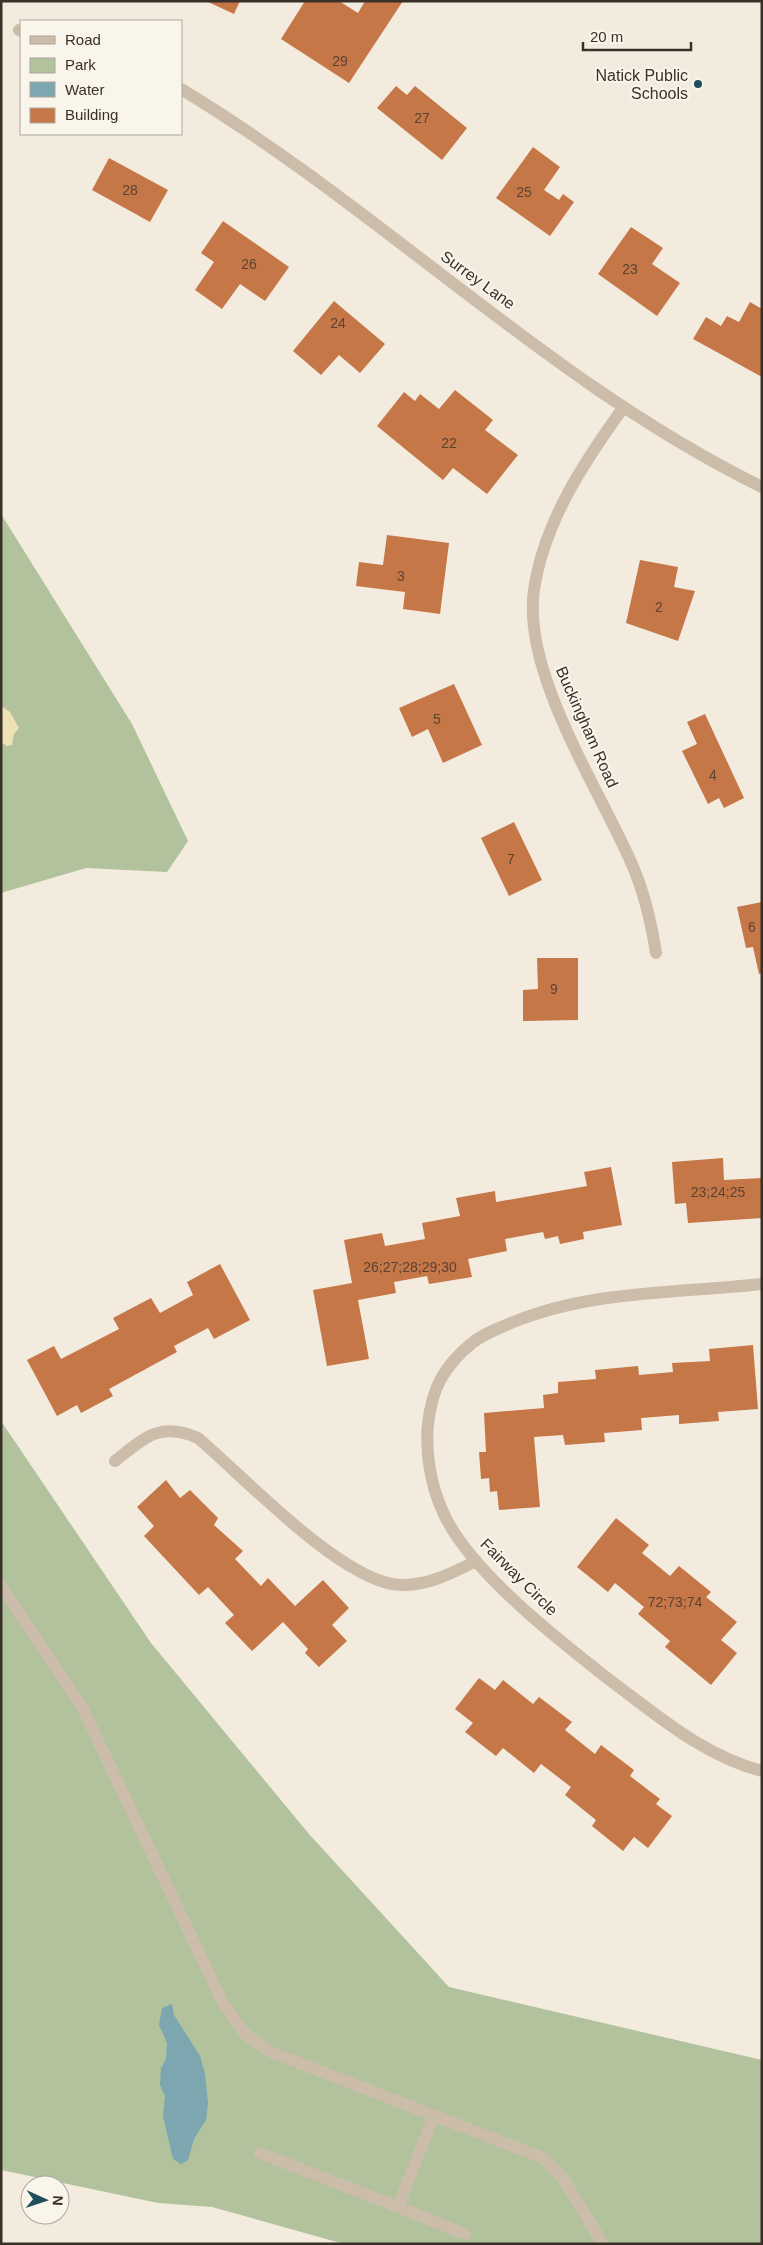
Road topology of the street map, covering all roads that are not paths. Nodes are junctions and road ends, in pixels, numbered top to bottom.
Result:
1 (182, 90) edge
2 (623, 408) junction
3 (762, 487) edge
4 (656, 953) dead end
5 (762, 1284) edge
6 (115, 1461) dead end
7 (476, 1561) junction
8 (1, 1586) edge
9 (762, 1771) edge
10 (434, 2116) junction
11 (260, 2153) dead end
12 (398, 2207) junction
13 (464, 2234) dead end
14 (603, 2244) edge

1 - 2 street, Surrey Lane
2 - 3 street, Surrey Lane
2 - 4 street, Buckingham Road
5 - 7 street, Fairway Circle
6 - 7 street
7 - 9 street, Fairway Circle
8 - 10 street
10 - 12 street
10 - 14 street
11 - 12 street
12 - 13 street

